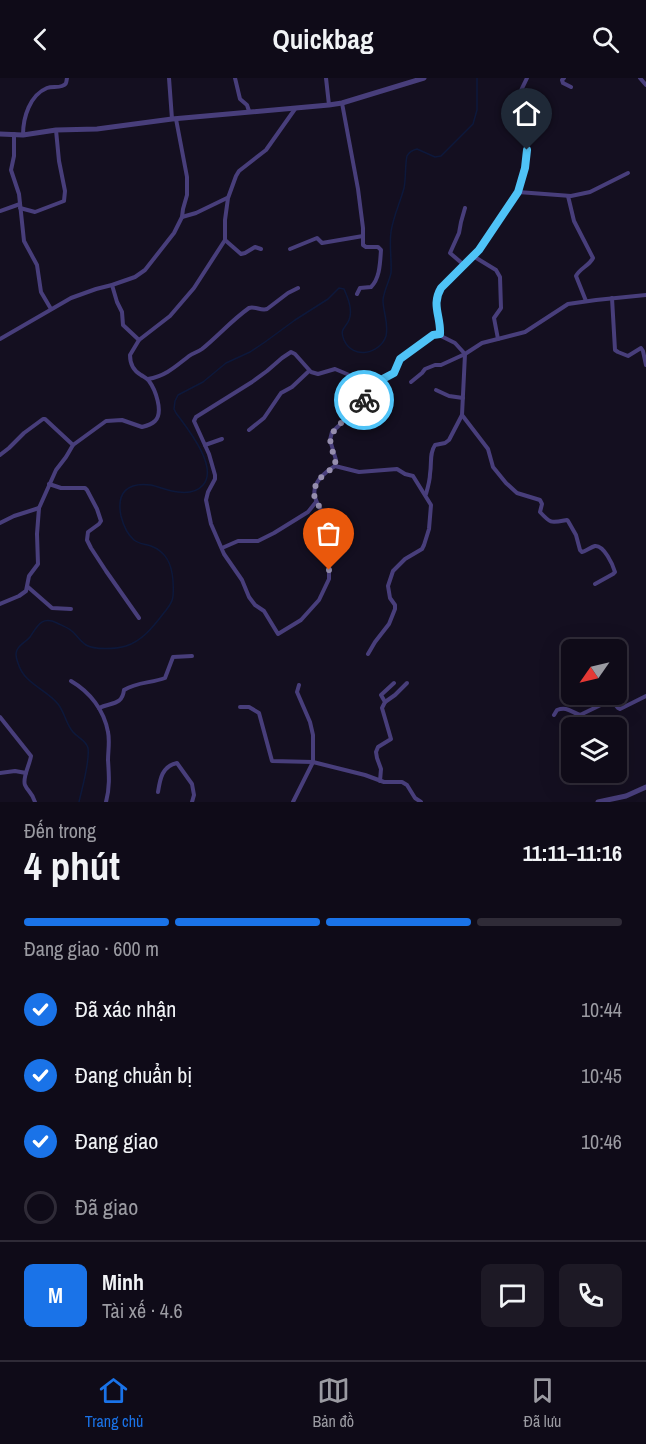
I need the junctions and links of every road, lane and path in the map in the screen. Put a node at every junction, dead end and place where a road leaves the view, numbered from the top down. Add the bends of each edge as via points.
1 (67, 78) edge
2 (169, 78) edge
3 (235, 78) edge
4 (326, 78) edge
5 (421, 78) edge
6 (527, 78) edge
7 (564, 78) edge
8 (640, 78) edge
9 (646, 85) edge
10 (572, 87) dead end
11 (342, 103) junction
12 (329, 105) junction
13 (296, 108) junction
14 (249, 111) junction
15 (174, 119) junction
16 (56, 130) junction
17 (0, 134) edge
18 (14, 134) junction
19 (23, 135) junction
20 (628, 172) dead end
21 (518, 192) junction
22 (568, 196) junction
23 (228, 198) junction
24 (20, 206) junction
25 (465, 208) dead end
26 (0, 211) edge
27 (182, 218) junction
28 (363, 236) junction
29 (225, 240) junction
30 (261, 249) dead end
31 (290, 249) dead end
32 (473, 256) junction
33 (464, 265) junction
34 (112, 285) junction
35 (298, 288) dead end
36 (357, 294) dead end
37 (646, 295) edge
38 (612, 298) junction
39 (586, 301) junction
40 (51, 309) junction
41 (440, 334) junction
42 (0, 339) edge
43 (498, 339) junction
44 (139, 340) junction
45 (465, 354) junction
46 (646, 365) edge
47 (309, 371) junction
48 (148, 380) junction
49 (411, 382) dead end
50 (373, 385) junction
51 (436, 390) dead end
52 (463, 398) junction
53 (462, 415) junction
54 (249, 430) dead end
55 (222, 439) dead end
56 (73, 445) junction
57 (206, 445) junction
58 (0, 455) edge
59 (335, 466) junction
60 (49, 484) junction
61 (426, 494) junction
62 (316, 502) junction
63 (39, 508) junction
64 (0, 522) edge
65 (222, 548) junction
66 (595, 584) dead end
67 (28, 587) junction
68 (0, 604) edge
69 (71, 609) dead end
70 (139, 618) dead end
71 (368, 654) dead end
72 (192, 656) dead end
73 (71, 681) dead end
74 (407, 682) dead end
75 (394, 684) dead end
76 (299, 685) dead end
77 (646, 696) edge
78 (384, 702) junction
79 (240, 707) dead end
80 (99, 708) junction
81 (554, 715) dead end
82 (0, 717) edge
83 (313, 762) junction
84 (26, 772) junction
85 (0, 773) edge
86 (380, 781) junction
87 (646, 788) edge
88 (158, 792) dead end
89 (612, 801) edge
90 (34, 802) edge
91 (106, 802) edge
92 (192, 802) edge
93 (292, 802) edge
94 (421, 802) edge
95 (598, 802) edge

1 - 19 street via 64,86 49,87 32,102
2 - 15 street
3 - 14 street via 240,99
4 - 12 street
5 - 11 street
6 - 21 street via 514,113 527,150
7 - 10 street via 563,83
8 - 9 street
11 - 12 street
11 - 28 street
12 - 13 street
13 - 14 street
13 - 23 street via 266,150 237,173
14 - 15 street
15 - 16 street
15 - 27 street via 188,183
16 - 19 street
16 - 24 street via 64,200 34,213
17 - 18 street
18 - 19 street
18 - 24 street via 11,168
20 - 22 street via 590,192
21 - 22 street
21 - 32 street
22 - 39 street via 574,221 593,258 576,276
23 - 27 street
23 - 29 street
24 - 26 street
24 - 40 street via 25,244 37,265 40,290
25 - 33 street via 450,253
27 - 34 street via 145,270
28 - 31 street via 322,243 316,238
28 - 36 street via 364,246 381,250 376,282 360,288
29 - 30 street via 242,254 255,247
29 - 44 street via 190,293 170,316
32 - 33 street
32 - 43 street via 496,270 500,277 501,309 494,318
33 - 41 street via 438,292
34 - 40 street
34 - 44 street via 123,325
35 - 48 street via 265,310 249,308 199,351
37 - 38 street
38 - 39 street
38 - 46 street via 615,350 628,356 641,348
39 - 43 street via 565,306 525,332
40 - 42 street
41 - 45 street
41 - 50 street via 400,359 394,373
43 - 45 street
44 - 48 street via 130,355 131,362
45 - 49 street via 424,369
45 - 52 street
47 - 50 street via 318,374 335,369
47 - 54 street via 280,393 264,418
47 - 57 street via 290,352 252,382 196,417
48 - 56 street via 159,405 155,421 142,427 122,420 106,421
50 - 59 street via 360,406 331,434
51 - 52 street
52 - 53 street
53 - 61 street via 449,440 432,448
53 - 66 street via 488,449 495,470 517,494 540,500 540,512 551,522 567,520 582,552 594,546 602,549 615,572
55 - 57 street
56 - 58 street via 44,419
56 - 60 street
57 - 65 street via 215,475 206,504
59 - 61 street via 359,472 399,470 413,476
59 - 62 street via 316,482
60 - 63 street
60 - 70 street via 87,490 101,521 88,532 87,542
61 - 71 street via 432,507 424,545 393,571 388,586 395,609
62 - 65 street via 308,512 277,532 258,541 238,541
62 - 65 street via 342,544 328,562 329,579 319,600 301,620 280,634 264,611 253,603
63 - 64 street
63 - 67 street via 38,564 29,576
67 - 68 street via 24,593
67 - 69 street via 52,608
72 - 80 street via 173,657 165,678 127,688 121,700
73 - 80 street
74 - 78 street
75 - 78 street via 381,695
76 - 83 street via 297,692 313,735
77 - 81 street via 620,709 609,701 580,715 566,708
78 - 86 street via 382,708 391,739 376,752
79 - 83 street via 259,713 272,760
80 - 91 street via 109,735 110,780
82 - 84 street via 31,756
83 - 86 street
83 - 93 street
84 - 85 street
84 - 90 street via 24,783
86 - 94 street via 405,783
87 - 89 street
88 - 92 street via 164,770 177,763 192,784
89 - 95 street

